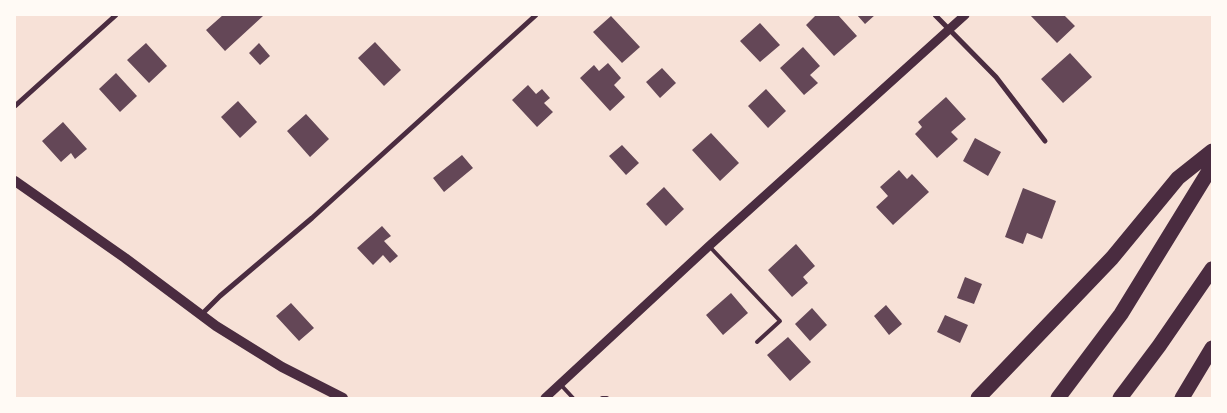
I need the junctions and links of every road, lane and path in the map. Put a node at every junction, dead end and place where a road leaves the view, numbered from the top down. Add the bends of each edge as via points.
1 (116, 15) edge
2 (536, 15) edge
3 (936, 15) edge
4 (965, 15) edge
5 (949, 30) junction
6 (15, 106) edge
7 (1045, 141) dead end
8 (1212, 151) edge
9 (1212, 166) edge
10 (15, 181) edge
11 (710, 246) junction
12 (1212, 269) edge
13 (201, 315) junction
14 (758, 342) dead end
15 (1212, 348) edge
16 (560, 384) junction
17 (343, 398) edge
18 (545, 398) edge
19 (573, 398) edge
20 (602, 398) edge
21 (607, 398) edge
22 (978, 398) edge
23 (1058, 398) edge
24 (1120, 398) edge
25 (1182, 398) edge

1 - 6 street
2 - 13 street
3 - 5 street
4 - 5 street
5 - 7 street via 996,77
5 - 11 street
8 - 22 highway via 1178,178 1112,258
9 - 23 highway via 1121,314
10 - 13 main road
11 - 14 lane via 780,321
11 - 16 street
12 - 24 highway
13 - 17 main road via 282,367
15 - 25 highway
16 - 18 street
16 - 19 lane
20 - 21 lane

